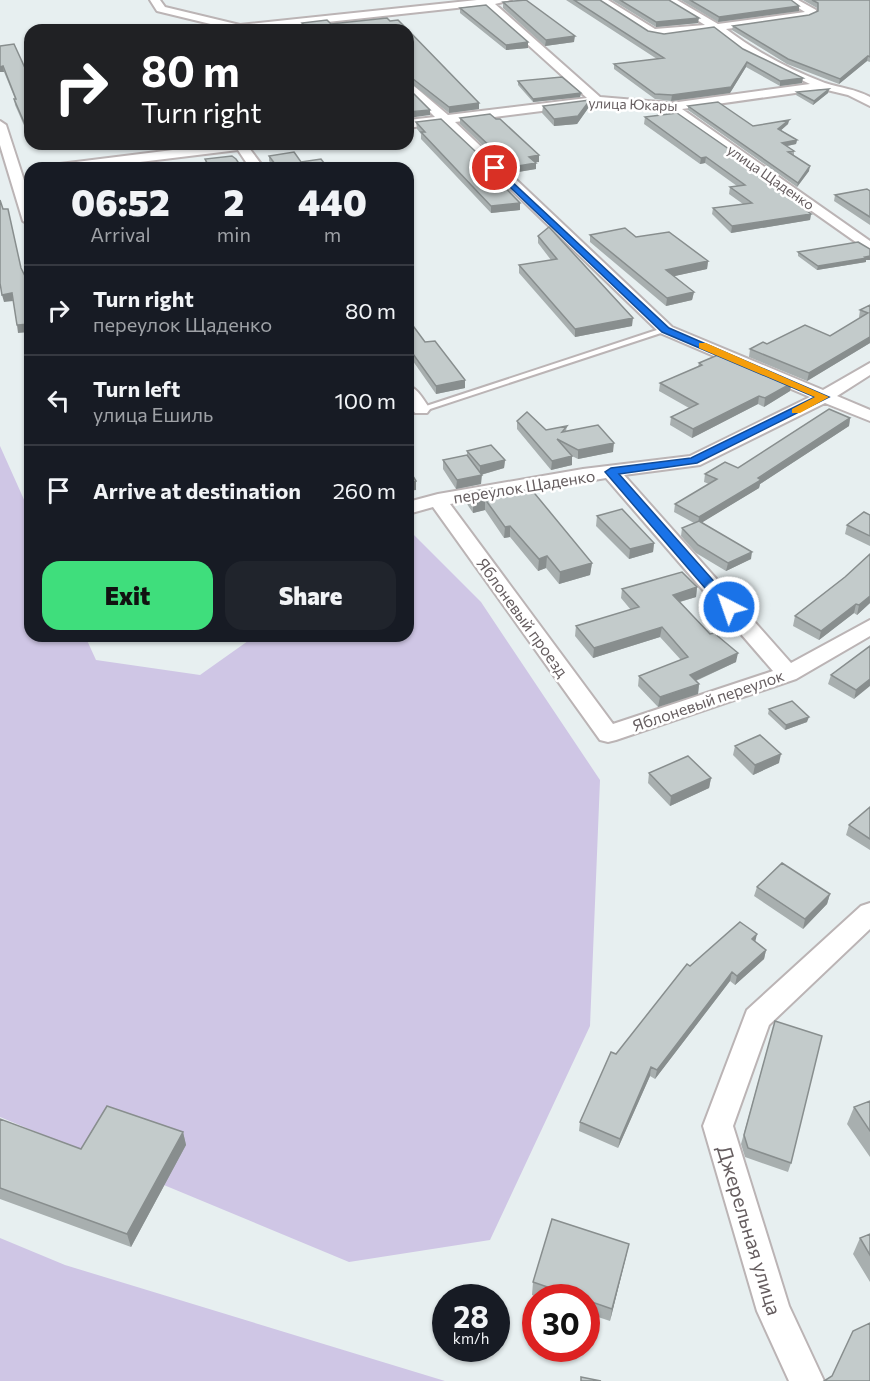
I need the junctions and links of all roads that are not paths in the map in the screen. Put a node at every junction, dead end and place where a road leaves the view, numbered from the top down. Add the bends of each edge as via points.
1 (155, 0) edge
2 (507, 0) edge
3 (601, 0) edge
4 (670, 0) edge
5 (791, 0) edge
6 (485, 1) edge
7 (344, 18) junction
8 (221, 24) edge
9 (288, 24) edge
10 (350, 24) edge
11 (719, 29) junction
12 (823, 86) junction
13 (414, 90) edge
14 (597, 99) junction
15 (870, 102) edge
16 (671, 107) junction
17 (444, 120) junction
18 (414, 123) edge
19 (0, 125) edge
20 (199, 150) edge
21 (5, 159) edge
22 (106, 162) edge
23 (24, 164) edge
24 (24, 206) edge
25 (870, 248) edge
26 (666, 330) junction
27 (870, 368) edge
28 (824, 397) junction
29 (414, 399) edge
30 (421, 409) joint
31 (870, 416) edge
32 (611, 472) junction
33 (438, 500) junction
34 (414, 506) edge
35 (870, 627) edge
36 (788, 674) junction
37 (608, 734) joint
38 (870, 913) edge
39 (807, 1381) edge

1 - 8 street via 161,9
2 - 6 street
3 - 11 street via 652,33
4 - 11 street
5 - 11 street via 812,12
6 - 7 street
6 - 14 street
7 - 9 street
7 - 10 street
11 - 12 street via 747,50
12 - 15 street via 856,89
12 - 16 street, улица Юкары
13 - 17 street
14 - 16 street, улица Юкары
14 - 17 street, улица Юкары
16 - 25 street, улица Щаденко
17 - 18 street, улица Юкары
17 - 26 street
19 - 21 street
20 - 22 street
21 - 23 street
21 - 24 street
26 - 28 street
26 - 30 lane
27 - 28 street, переулок Щаденко
28 - 31 street
28 - 32 street, переулок Щаденко via 693,461
29 - 30 street
32 - 33 street, переулок Щаденко
32 - 36 street
33 - 34 street, переулок Щаденко
33 - 37 street, Яблоневый проезд
35 - 36 street, Яблоневый переулок
36 - 37 street, Яблоневый переулок
38 - 39 street, Джерельная улица via 758,1018 718,1126 774,1311

